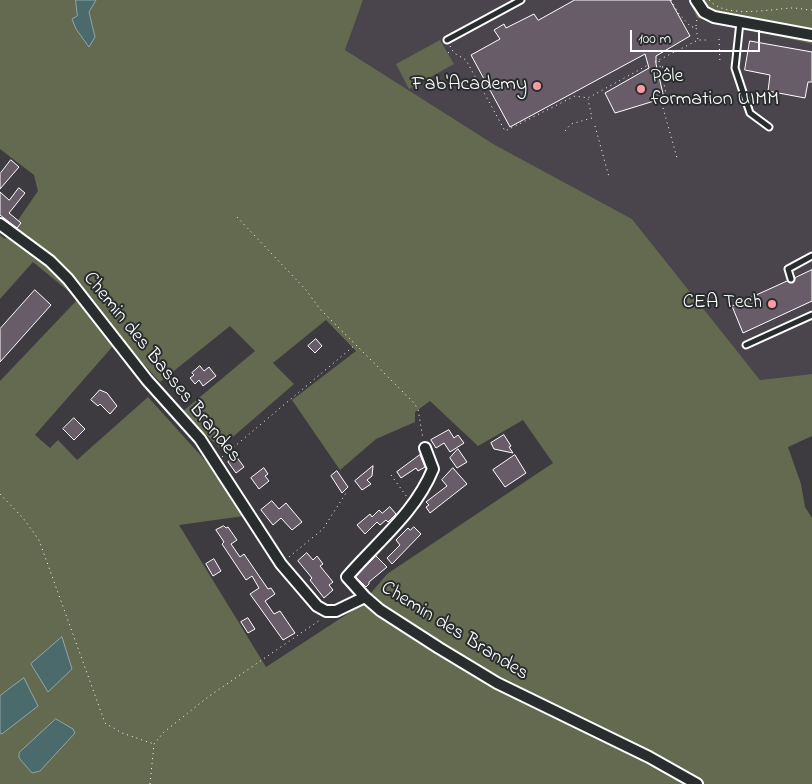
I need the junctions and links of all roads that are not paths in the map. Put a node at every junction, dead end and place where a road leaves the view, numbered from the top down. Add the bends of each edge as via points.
1 (521, 0) edge
2 (696, 0) edge
3 (740, 22) junction
4 (812, 35) edge
5 (447, 40) road end
6 (769, 127) dead end
7 (0, 224) edge
8 (812, 256) edge
9 (791, 279) dead end
10 (812, 315) edge
11 (746, 345) dead end
12 (425, 448) road end
13 (365, 598) junction
14 (697, 784) edge

1 - 5 lane
2 - 3 street via 707,14
3 - 4 street
3 - 6 lane via 735,68 750,113
7 - 13 street, Chemin des Basses Brandes via 50,261 68,279 147,380 200,439 281,564 317,606 326,611 336,611
8 - 9 lane via 788,268
10 - 11 lane
12 - 13 street, Chemin des Brandes via 433,469 424,490 347,576
13 - 14 street, Chemin des Brandes via 497,683

